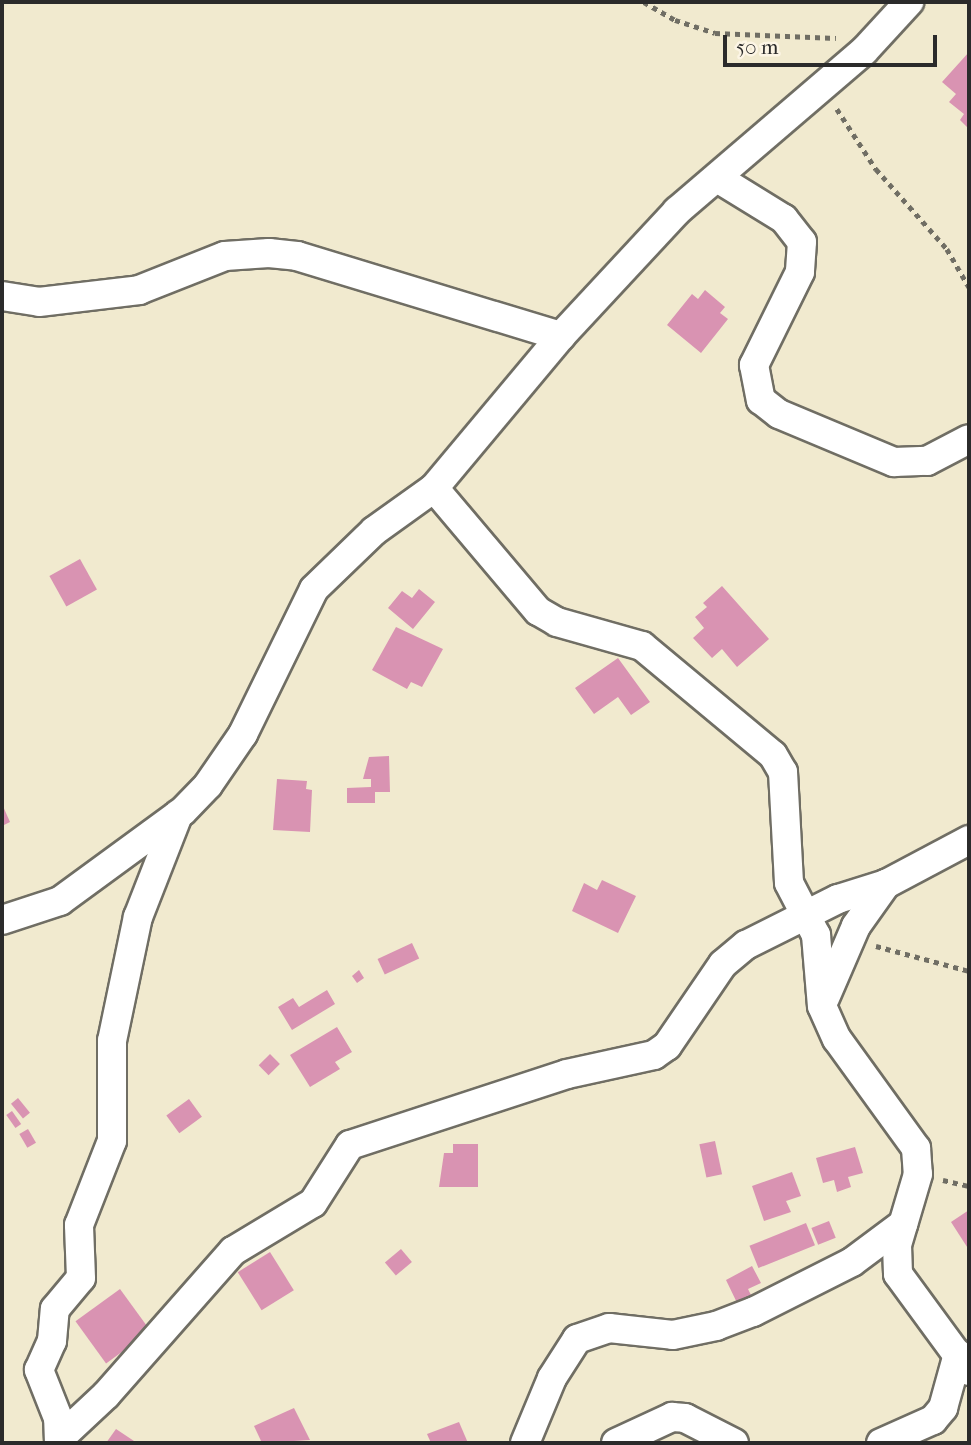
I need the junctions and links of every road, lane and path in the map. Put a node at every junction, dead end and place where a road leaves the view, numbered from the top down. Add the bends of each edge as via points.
1 (644, 2) edge
2 (909, 2) edge
3 (875, 39) junction
4 (823, 88) junction
5 (719, 179) junction
6 (969, 287) edge
7 (2, 296) edge
8 (561, 337) junction
9 (969, 439) edge
10 (434, 488) junction
11 (178, 815) junction
12 (969, 840) edge
13 (886, 884) junction
14 (803, 914) junction
15 (2, 920) edge
16 (849, 943) junction
17 (969, 971) edge
18 (822, 1006) junction
19 (903, 1224) junction
20 (964, 1363) edge
21 (60, 1441) edge
22 (525, 1443) edge
23 (616, 1443) edge
24 (734, 1443) edge
25 (881, 1443) edge

1 - 3 path via 675,20 726,35
2 - 3 street
3 - 4 street
4 - 5 street
4 - 6 path via 876,169 947,249
5 - 8 street via 677,211
5 - 9 street via 784,219 802,242 800,272 754,365 761,400 779,414 894,462 927,461
7 - 8 street via 39,302 139,290 225,256 269,253 297,257
8 - 10 street
10 - 11 street via 374,531 314,589 243,734 208,785
10 - 14 street via 538,611 557,622 642,646 773,755 786,781 789,883
11 - 15 street via 60,901
11 - 21 street via 138,916 112,1041 112,1141 79,1225 81,1278 55,1308 52,1341 39,1370 56,1412
12 - 13 street
13 - 14 street
13 - 16 street via 871,901
14 - 18 street via 820,951
14 - 21 street via 746,945 723,964 667,1046 654,1055 567,1074 350,1145 313,1203 233,1251
16 - 17 path via 894,949
16 - 18 street
18 - 19 street via 837,1039 916,1148 918,1174
19 - 20 street via 897,1245 898,1273
19 - 22 street via 852,1262 716,1326 673,1335 609,1328 577,1339 552,1378
20 - 25 street via 933,1420
23 - 24 street via 672,1416

